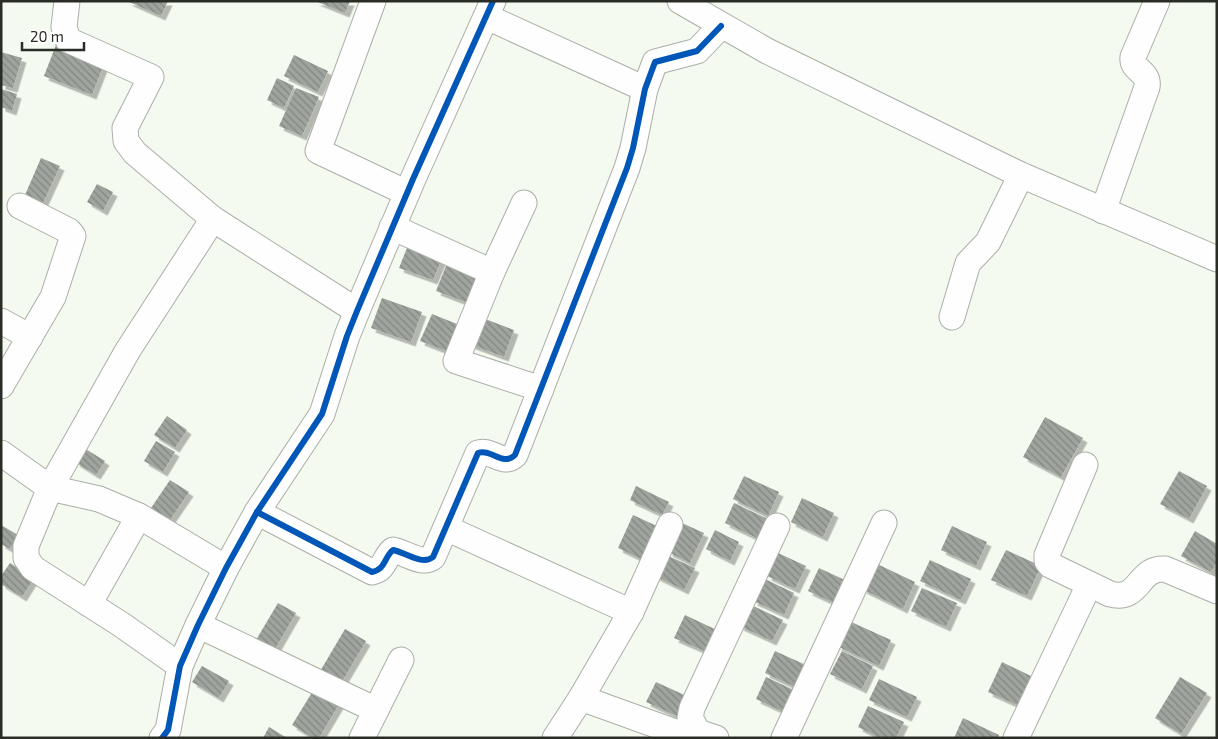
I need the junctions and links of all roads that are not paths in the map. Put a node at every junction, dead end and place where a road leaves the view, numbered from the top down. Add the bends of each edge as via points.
1 (67, 1) edge
2 (374, 1) edge
3 (680, 1) edge
4 (1157, 1) edge
5 (490, 9) edge
6 (716, 15) edge
7 (645, 89) junction
8 (1021, 175) junction
9 (407, 193) junction
10 (524, 203) dead end
11 (20, 206) dead end
12 (1103, 211) junction
13 (213, 219) junction
14 (392, 227) junction
15 (1217, 259) edge
16 (492, 272) junction
17 (357, 311) junction
18 (952, 317) dead end
19 (1, 321) edge
20 (30, 337) junction
21 (1, 386) edge
22 (541, 389) junction
23 (1, 453) edge
24 (1085, 465) dead end
25 (50, 488) junction
26 (257, 512) junction
27 (139, 516) junction
28 (884, 523) dead end
29 (670, 525) dead end
30 (777, 526) dead end
31 (446, 528) junction
32 (226, 568) junction
33 (1089, 585) junction
34 (1217, 591) edge
35 (89, 604) junction
36 (630, 612) junction
37 (198, 625) junction
38 (401, 660) dead end
39 (180, 666) junction
40 (581, 698) junction
41 (376, 710) junction
42 (707, 735) edge
43 (162, 738) edge
44 (362, 738) edge
45 (555, 738) edge
46 (784, 738) edge
47 (1016, 738) edge

1 - 13 street via 64,27 68,40 151,77 125,128 126,141 135,153
2 - 9 street via 318,152
3 - 6 street
4 - 12 street via 1133,57 1134,65 1146,76 1147,87
5 - 7 street
5 - 9 street
6 - 7 street via 697,51 655,62
6 - 8 street via 767,51
7 - 22 street via 634,148
8 - 12 street
8 - 18 street via 988,242 968,263
9 - 14 street
10 - 16 street
11 - 20 street via 73,236 53,297
12 - 15 street
13 - 17 street
13 - 25 street via 128,350
14 - 16 street
14 - 17 street
16 - 22 street via 456,361
17 - 26 street via 322,414
19 - 20 street
20 - 21 street
22 - 31 street via 515,455 506,460 487,452 478,453
23 - 25 street
24 - 33 street via 1047,561
25 - 27 street via 99,499
25 - 35 street via 26,546 26,558 33,568
26 - 31 street via 372,572 383,567 393,550 429,560
26 - 32 street
27 - 32 street
27 - 35 street
28 - 46 street
29 - 36 street
30 - 42 street via 692,708 690,718
31 - 36 street
32 - 37 street
33 - 34 street via 1110,594 1126,595 1157,568
33 - 47 street
35 - 39 street
36 - 40 street
37 - 39 street
37 - 41 street
38 - 41 street
39 - 43 street via 168,730
40 - 42 street via 688,736
40 - 45 street
41 - 44 street

